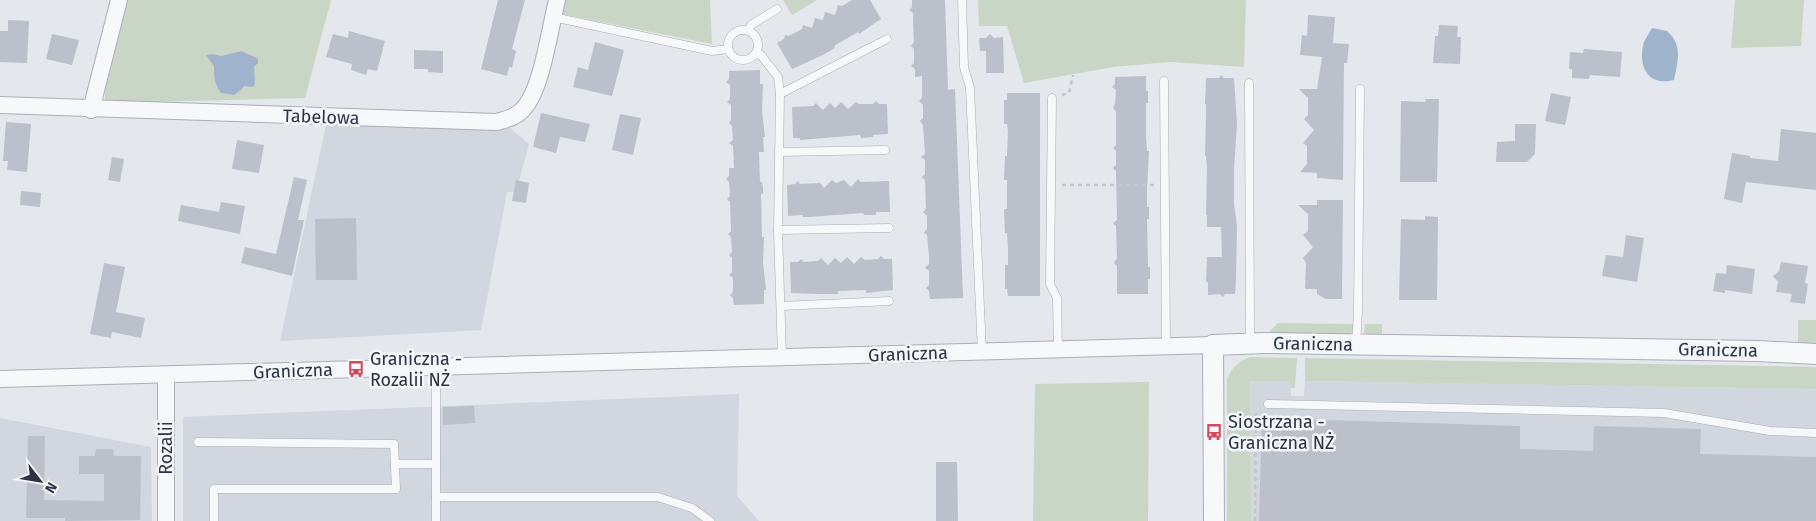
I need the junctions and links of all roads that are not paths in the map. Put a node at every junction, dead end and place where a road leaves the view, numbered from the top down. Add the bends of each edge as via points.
1 (119, 0) edge
2 (557, 0) edge
3 (962, 0) edge
4 (777, 9) dead end
5 (553, 17) junction
6 (748, 31) junction
7 (887, 39) dead end
8 (728, 49) junction
9 (756, 54) junction
10 (1164, 81) dead end
11 (1249, 83) dead end
12 (1360, 89) dead end
13 (780, 94) junction
14 (1052, 98) road end
15 (0, 106) edge
16 (90, 110) junction
17 (885, 150) dead end
18 (779, 152) junction
19 (889, 228) dead end
20 (778, 230) junction
21 (889, 301) dead end
22 (781, 306) junction
23 (1250, 343) junction
24 (1356, 344) junction
25 (1213, 345) junction
26 (1166, 346) junction
27 (1058, 349) junction
28 (982, 352) junction
29 (1816, 354) edge
30 (782, 357) junction
31 (436, 367) junction
32 (166, 374) junction
33 (0, 379) edge
34 (1268, 404) road end
35 (1816, 433) edge
36 (198, 442) dead end
37 (395, 464) junction
38 (436, 464) junction
39 (436, 497) junction
40 (166, 521) edge
41 (214, 521) edge
42 (436, 521) edge
43 (710, 521) edge
44 (1214, 521) edge

1 - 16 street
2 - 5 street, Tabelowa
3 - 28 lane via 964,68 970,88
4 - 6 lane via 751,25
5 - 8 lane via 712,51
5 - 16 street, Tabelowa via 536,87 525,108 517,115 496,122
6 - 8 lane via 740,30 732,35
6 - 9 lane via 754,34 759,44
7 - 13 lane
8 - 9 lane via 734,57 743,60
9 - 13 lane via 778,77
10 - 26 lane
11 - 23 lane
12 - 24 lane
13 - 18 lane
14 - 27 lane via 1050,284 1057,298
15 - 16 street, Tabelowa
17 - 18 lane
18 - 20 lane
19 - 20 lane
20 - 22 lane
21 - 22 lane
22 - 30 lane
23 - 24 street, Graniczna
23 - 25 street, Graniczna
24 - 29 street, Graniczna
25 - 26 street, Graniczna
25 - 44 street
26 - 27 street, Graniczna
27 - 28 street, Graniczna
28 - 30 street, Graniczna
30 - 31 street, Graniczna
31 - 32 street, Graniczna
31 - 38 lane
32 - 33 street, Graniczna
32 - 40 street, Rozalii
34 - 35 lane via 1664,413 1770,431
36 - 37 lane via 394,444
37 - 38 lane
37 - 41 lane via 396,489 214,489
38 - 39 lane
39 - 42 lane
39 - 43 lane via 658,496 692,508

